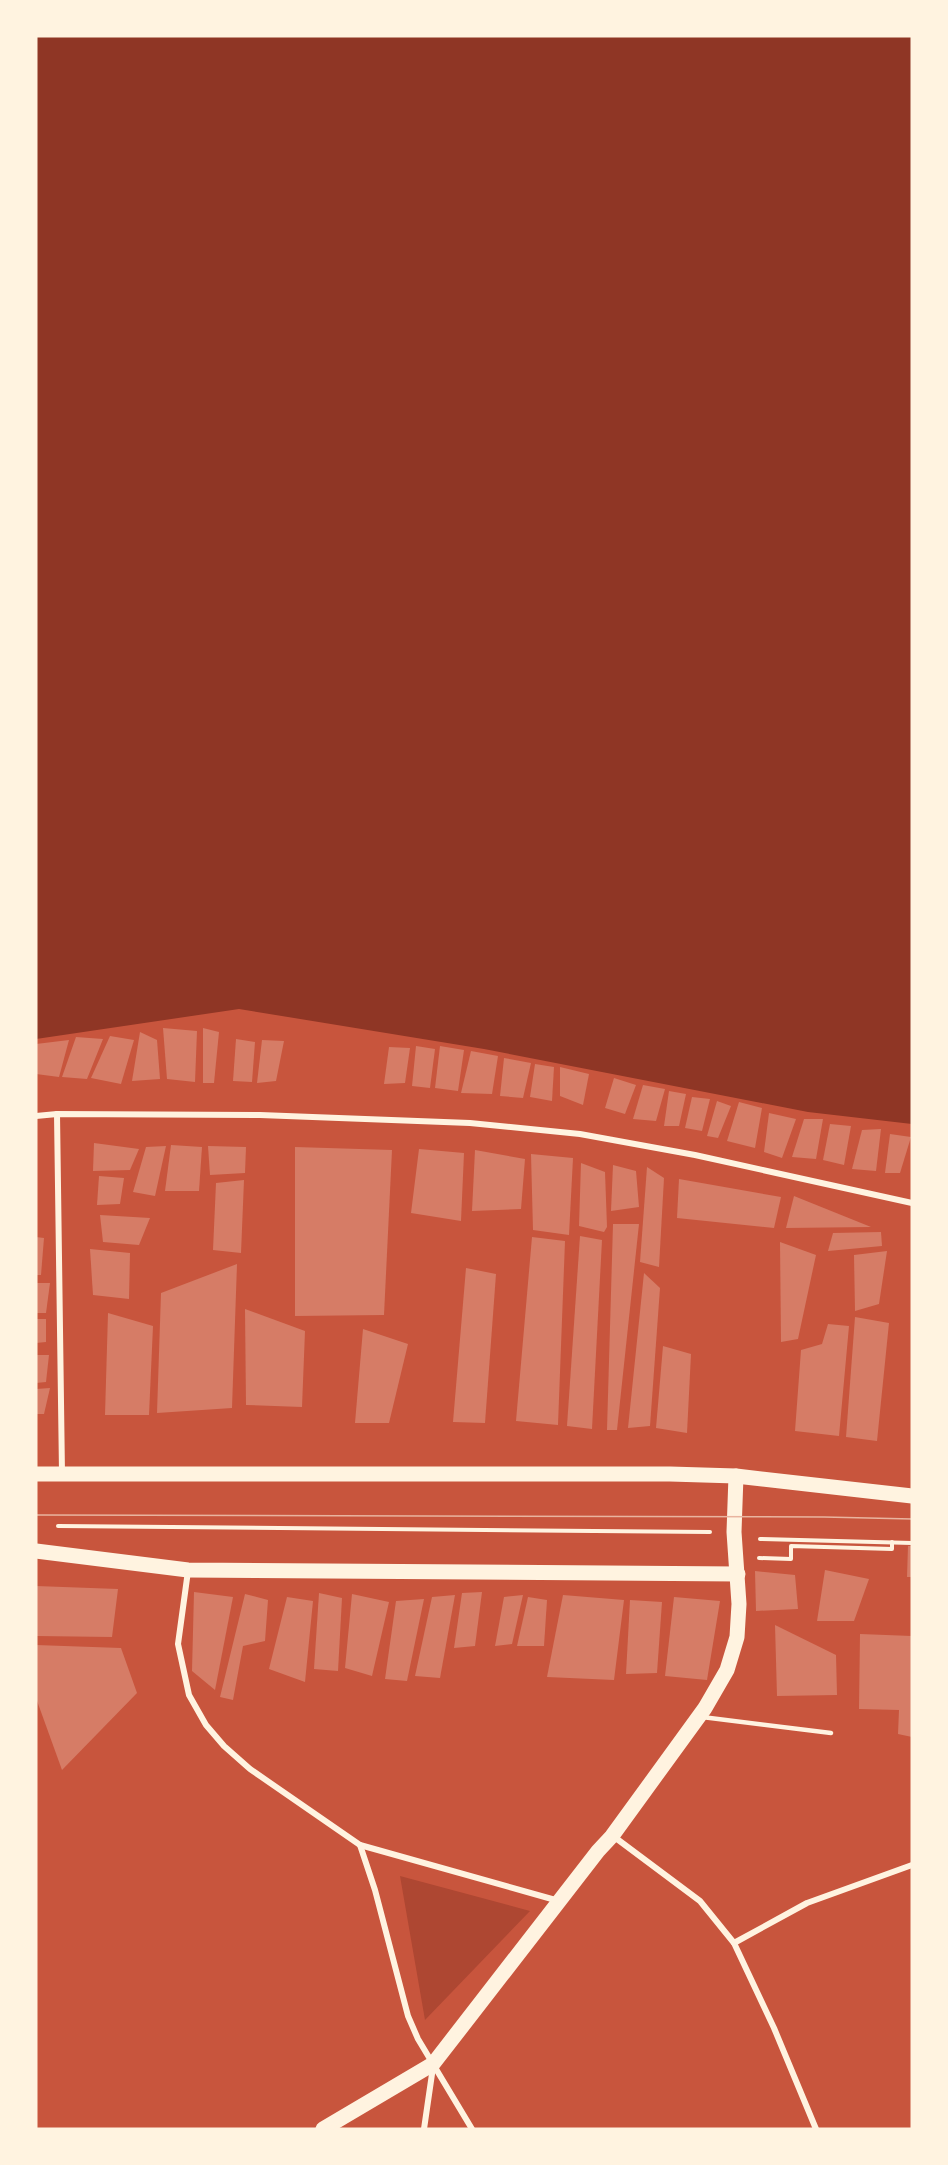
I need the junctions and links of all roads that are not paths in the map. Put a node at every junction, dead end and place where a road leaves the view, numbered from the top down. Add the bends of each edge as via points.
1 (57, 1114) junction
2 (36, 1116) edge
3 (912, 1203) edge
4 (36, 1474) edge
5 (62, 1474) junction
6 (736, 1476) junction
7 (912, 1496) edge
8 (36, 1551) edge
9 (188, 1570) junction
10 (738, 1574) junction
11 (699, 1717) junction
12 (831, 1733) dead end
13 (612, 1836) junction
14 (360, 1845) junction
15 (910, 1866) edge
16 (559, 1901) junction
17 (734, 1943) junction
18 (433, 2064) junction
19 (323, 2129) edge
20 (424, 2129) edge
21 (472, 2129) edge
22 (816, 2129) edge

1 - 2 street
1 - 3 street via 260,1115 470,1124 579,1134
1 - 5 street
4 - 5 main road
5 - 6 main road
6 - 7 main road
6 - 10 main road via 734,1532
8 - 9 main road
9 - 10 main road
9 - 14 street via 178,1644 189,1695 206,1725 250,1769
10 - 11 main road via 737,1637 727,1670
11 - 12 lane
11 - 13 main road
13 - 16 main road
13 - 17 street via 700,1901
14 - 16 street
14 - 18 street via 408,2016
15 - 17 street via 807,1903
16 - 18 main road
17 - 22 street
18 - 19 main road
18 - 20 street
18 - 21 street

